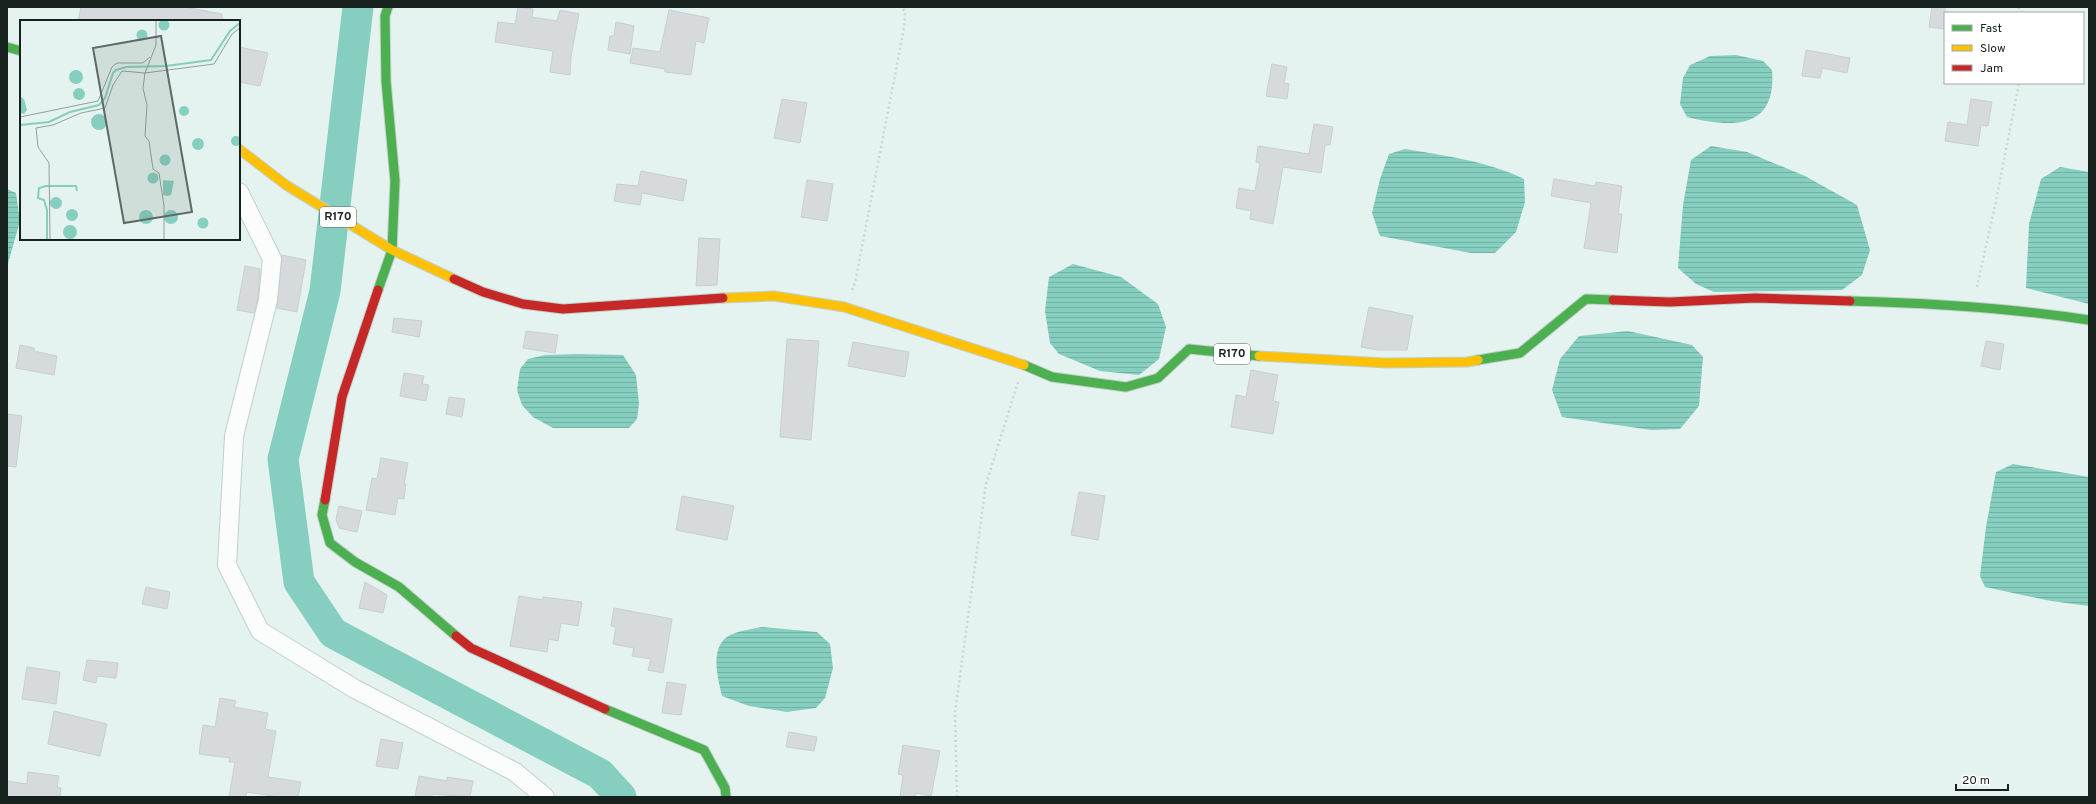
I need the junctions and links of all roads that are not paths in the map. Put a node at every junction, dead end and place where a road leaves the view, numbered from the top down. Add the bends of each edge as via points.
1 (388, 7) edge
2 (7, 47) edge
3 (20, 51) edge
4 (240, 150) edge
5 (240, 194) edge
6 (390, 249) junction
7 (2089, 320) edge
8 (545, 797) edge
9 (726, 797) edge

1 - 6 main road via 385,16 386,81 395,181
2 - 3 main road
4 - 6 main road, R170 via 286,185
5 - 8 street via 272,259 268,300 234,436 227,565 260,631 355,689 515,772
6 - 7 main road, R170 via 483,292 523,304 563,310 688,299 774,296 844,307 1024,365 1052,377 1126,387 1158,378 1189,349 1230,354 1386,363 1467,362 1520,353 1586,299 1670,302 1762,298 1972,306
6 - 9 main road via 342,397 322,515 330,543 355,562 399,587 471,648 605,709 704,750 726,788

